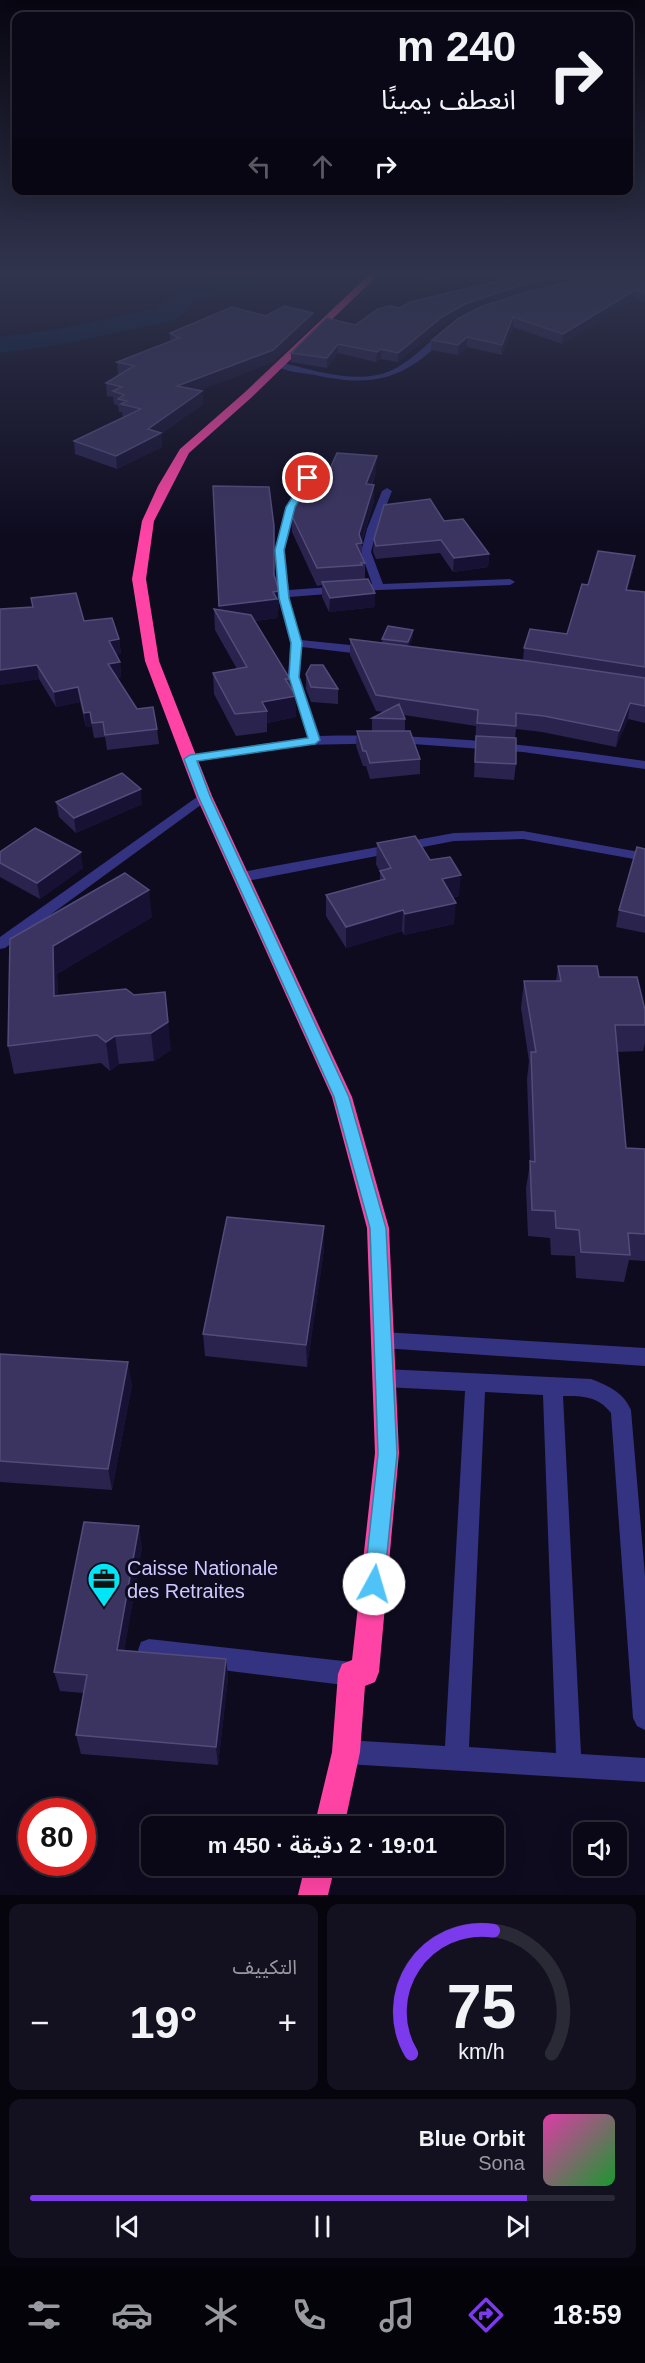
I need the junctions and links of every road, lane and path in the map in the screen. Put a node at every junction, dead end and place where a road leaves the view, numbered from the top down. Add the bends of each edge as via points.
1 (285, 359) edge
2 (412, 359) edge
3 (279, 365) junction
4 (316, 464) dead end
5 (387, 491) dead end
6 (510, 582) dead end
7 (379, 587) junction
8 (283, 594) junction
9 (296, 643) junction
10 (379, 652) edge
11 (315, 740) junction
12 (190, 759) junction
13 (645, 765) edge
14 (204, 796) junction
15 (645, 857) edge
16 (242, 877) junction
17 (0, 944) edge
18 (383, 1340) junction
19 (645, 1357) edge
20 (384, 1378) junction
21 (475, 1382) junction
22 (553, 1386) junction
23 (149, 1650) edge
24 (352, 1674) junction
25 (645, 1718) edge
26 (346, 1752) junction
27 (456, 1759) junction
28 (569, 1765) junction
29 (645, 1770) edge
30 (331, 1816) edge
31 (318, 1876) edge
32 (313, 1895) edge

1 - 3 highway
2 - 3 street via 395,373 358,380
3 - 12 highway via 184,451 148,521 139,579 152,661
4 - 8 street via 291,507 282,539
5 - 7 street via 366,552
6 - 7 street
7 - 8 street
8 - 9 street
9 - 10 street
9 - 11 street via 294,677
11 - 12 street
11 - 13 street via 428,739
12 - 14 highway
14 - 16 highway
14 - 17 street
15 - 16 street via 523,835 454,837
16 - 18 highway via 342,1097 378,1228
18 - 19 street
18 - 20 highway
20 - 21 street
20 - 24 highway via 387,1454 365,1672
21 - 22 street
21 - 27 street
22 - 25 street via 591,1388 611,1397 621,1410
22 - 28 street
23 - 24 street
24 - 26 highway
26 - 27 street
26 - 30 highway
27 - 28 street
28 - 29 street
31 - 32 highway

